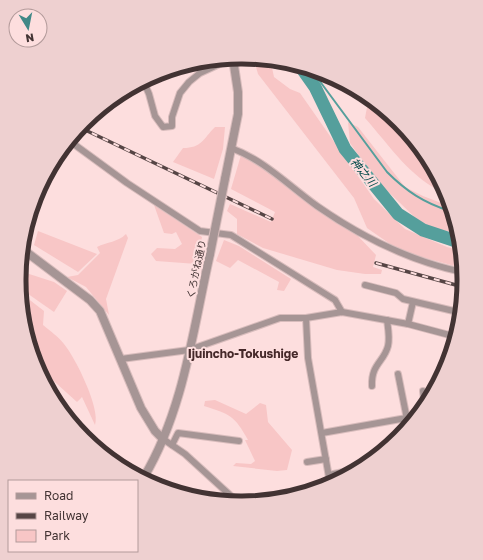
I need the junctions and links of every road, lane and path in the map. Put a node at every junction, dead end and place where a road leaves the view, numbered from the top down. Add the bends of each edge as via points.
1 (234, 65) edge
2 (215, 66) edge
3 (146, 87) dead end
4 (74, 144) edge
5 (231, 148) junction
6 (28, 253) edge
7 (457, 270) edge
8 (365, 285) dead end
9 (413, 302) junction
10 (455, 311) edge
11 (342, 312) junction
12 (306, 318) junction
13 (387, 320) junction
14 (408, 324) junction
15 (450, 335) edge
16 (189, 350) junction
17 (121, 359) junction
18 (398, 374) dead end
19 (372, 386) dead end
20 (423, 391) dead end
21 (424, 396) edge
22 (408, 416) edge
23 (405, 421) edge
24 (322, 433) junction
25 (163, 439) junction
26 (239, 441) dead end
27 (172, 445) junction
28 (326, 459) junction
29 (307, 462) dead end
30 (146, 473) edge
31 (336, 474) edge
32 (329, 475) joint
33 (230, 495) edge

1 - 5 street, くろがね通り via 238,114
2 - 3 street via 200,73 180,93 172,117 172,126 164,126 155,116
4 - 11 street via 200,232 230,235 335,300
5 - 7 street via 275,174 329,214 382,244 401,253
5 - 16 street, くろがね通り, bridge
6 - 17 street via 90,300 100,312
8 - 9 street via 396,293 403,299
9 - 10 street
9 - 14 street
11 - 12 street
11 - 13 street
12 - 16 street via 280,318
12 - 24 street via 308,358
13 - 14 street
13 - 19 street via 388,344 375,366 371,378
14 - 15 street
16 - 17 street
16 - 25 street, くろがね通り via 174,412
17 - 25 street via 140,408
18 - 22 street
20 - 21 street
23 - 24 street
24 - 28 street
25 - 27 street
25 - 30 street, くろがね通り
26 - 27 street via 178,433
27 - 33 street
28 - 29 street
28 - 32 street
31 - 32 street

